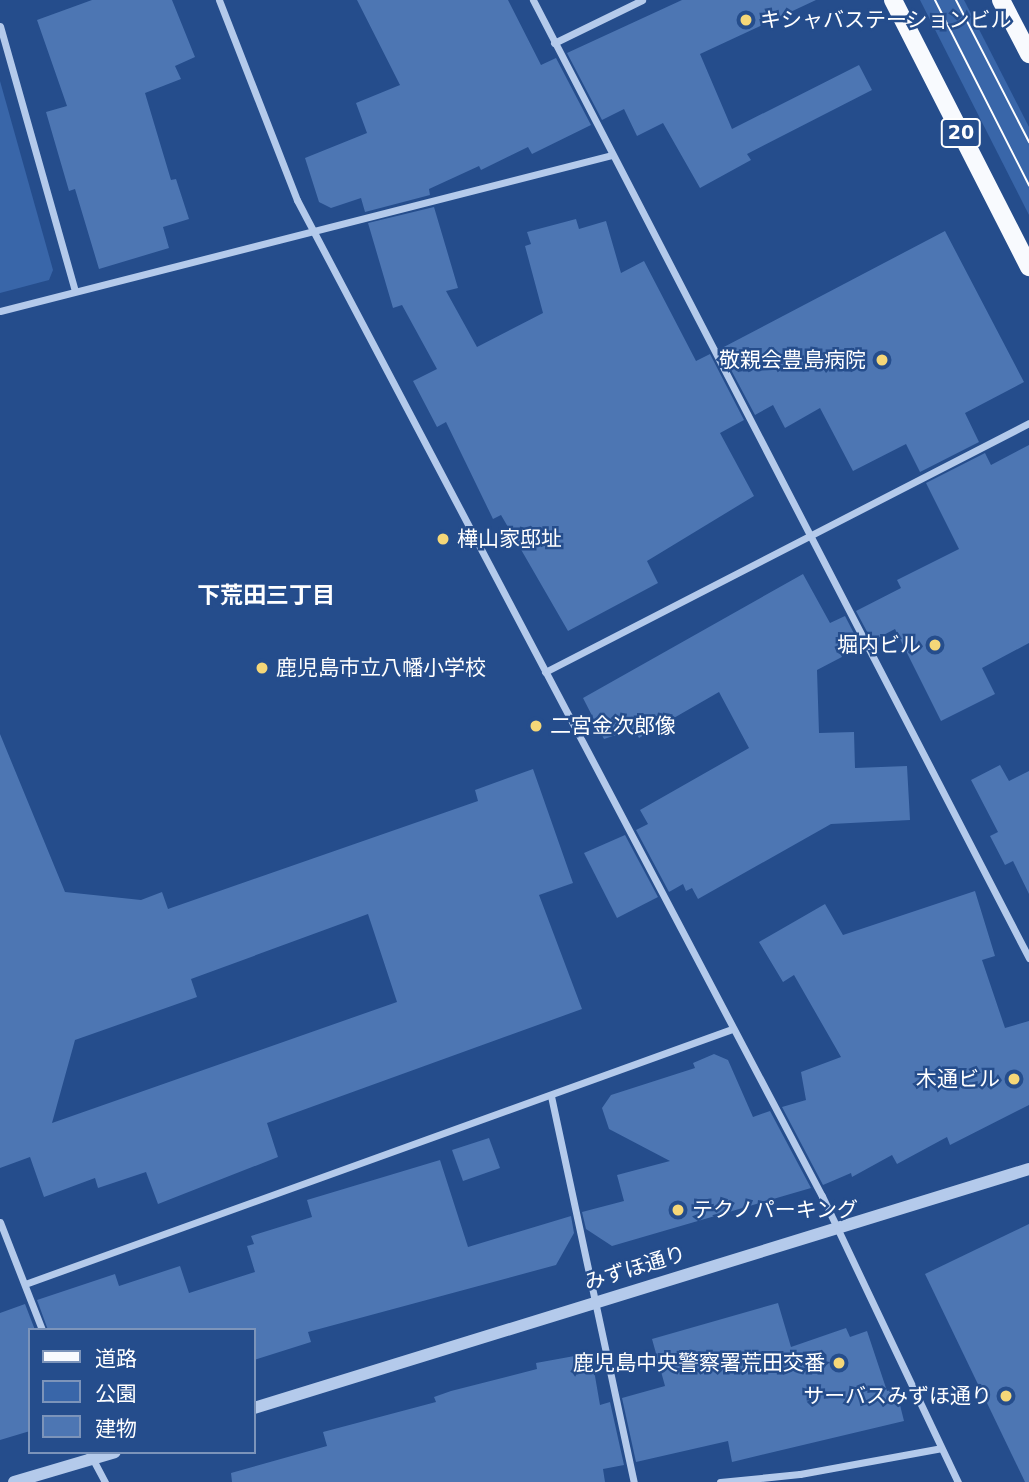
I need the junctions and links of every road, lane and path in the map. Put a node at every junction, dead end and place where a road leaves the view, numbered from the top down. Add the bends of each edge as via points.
1 (219, 0) edge
2 (533, 0) edge
3 (642, 0) edge
4 (894, 0) edge
5 (1001, 0) edge
6 (0, 26) edge
7 (554, 43) junction
8 (1029, 54) edge
9 (612, 155) junction
10 (312, 229) junction
11 (1029, 267) edge
12 (75, 291) junction
13 (0, 311) edge
14 (1029, 423) edge
15 (809, 535) junction
16 (545, 672) junction
17 (1029, 958) edge
18 (732, 1029) junction
19 (551, 1096) junction
20 (1029, 1169) edge
21 (0, 1222) edge
22 (838, 1227) junction
23 (25, 1284) junction
24 (595, 1300) junction
25 (41, 1328) edge
26 (256, 1407) edge
27 (941, 1448) junction
28 (90, 1456) edge
29 (802, 1478) edge
30 (14, 1482) edge
31 (106, 1482) edge
32 (634, 1482) edge
33 (720, 1482) edge
34 (958, 1482) edge

1 - 10 street
2 - 7 street
3 - 7 street
4 - 11 main road, 20
5 - 8 main road
6 - 12 street
7 - 9 street
9 - 10 street
9 - 15 street
10 - 12 street
10 - 16 street
12 - 13 street
14 - 15 street
15 - 16 street
15 - 17 street
16 - 18 street
18 - 19 street
18 - 22 street
19 - 23 street
19 - 24 street
20 - 22 street, みずほ通り
21 - 23 street
22 - 24 street, みずほ通り
22 - 27 street
23 - 25 street
24 - 26 street, みずほ通り
24 - 32 street
27 - 29 street
27 - 34 street
28 - 30 street
28 - 31 street
29 - 33 street

